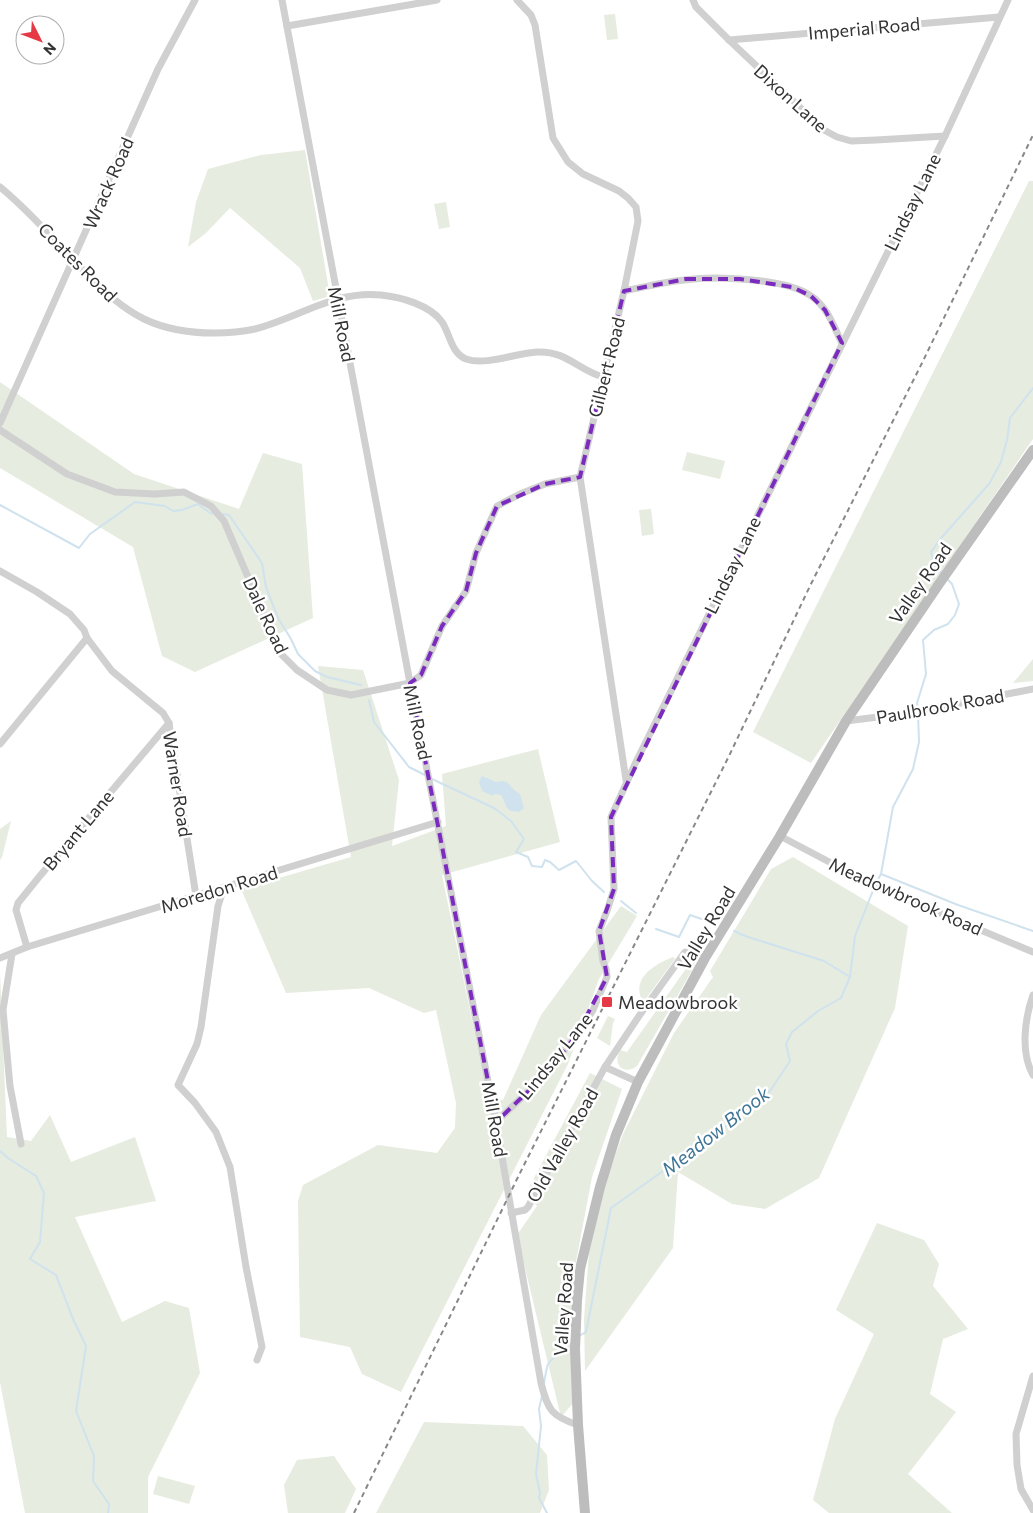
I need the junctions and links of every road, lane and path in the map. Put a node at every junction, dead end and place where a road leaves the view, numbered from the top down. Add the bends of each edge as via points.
1 (195, 0) edge
2 (282, 0) edge
3 (438, 0) edge
4 (517, 0) edge
5 (693, 0) edge
6 (1008, 0) edge
7 (999, 17) junction
8 (287, 26) junction
9 (728, 40) junction
10 (945, 136) junction
11 (0, 187) edge
12 (74, 260) junction
13 (624, 290) junction
14 (337, 299) junction
15 (842, 343) junction
16 (603, 377) junction
17 (0, 423) edge
18 (0, 430) edge
19 (1033, 450) edge
20 (580, 477) junction
21 (0, 571) edge
22 (86, 638) junction
23 (410, 683) junction
24 (1033, 689) edge
25 (846, 721) junction
26 (169, 724) junction
27 (0, 744) edge
28 (626, 781) junction
29 (438, 822) junction
30 (780, 836) junction
31 (224, 888) junction
32 (196, 896) junction
33 (27, 948) junction
34 (1033, 952) edge
35 (12, 954) junction
36 (0, 958) edge
37 (705, 958) junction
38 (1033, 995) edge
39 (605, 1066) junction
40 (1033, 1075) edge
41 (638, 1082) junction
42 (496, 1122) junction
43 (21, 1144) dead end
44 (511, 1213) junction
45 (257, 1360) dead end
46 (1033, 1376) edge
47 (578, 1425) junction
48 (1033, 1510) edge
49 (585, 1513) edge

1 - 12 street, Wrack Road via 158,69
2 - 8 street, Mill Road
3 - 8 street
4 - 13 street, Gilbert Road via 531,15 535,25 553,138 568,162 583,174 619,191 636,207 638,221
5 - 9 street, Dixon Lane
6 - 7 street, Lindsay Lane
7 - 9 street, Imperial Road
7 - 10 street, Lindsay Lane
8 - 14 street, Mill Road
9 - 10 street, Dixon Lane via 816,124 837,137 864,141
10 - 15 street, Lindsay Lane
11 - 12 street, Coates Road
12 - 14 street, Coates Road via 112,298 133,312 152,322 188,331 224,333 251,330
12 - 17 street, Wrack Road
13 - 15 street via 686,279 742,279 792,287 812,296 825,310
13 - 16 street, Gilbert Road
14 - 16 street, Coates Road via 379,294 419,305 439,319 456,352 467,360 550,353 568,358 588,372
14 - 23 street, Mill Road
15 - 28 street, Lindsay Lane
16 - 20 street, Gilbert Road
18 - 23 street, Dale Road via 67,474 115,492 184,492 211,506 224,521 281,654 297,670 327,690 351,695
19 - 25 main road, Valley Road
20 - 23 street via 546,484 497,506 476,553 466,591 442,626 421,674
20 - 28 street, Gilbert Road
21 - 22 street, Warner Road via 70,614 84,630
22 - 26 street, Warner Road via 112,671 163,713
22 - 27 street
23 - 29 street, Mill Road
24 - 25 street, Paulbrook Road via 910,713
25 - 30 main road, Valley Road
26 - 32 street, Warner Road
26 - 33 street, Bryant Lane via 18,902 16,910
28 - 42 street, Lindsay Lane via 611,817 614,889 599,931 607,977 593,1010 576,1036 537,1083
29 - 31 street, Moredon Road
29 - 42 street, Mill Road
30 - 34 street, Meadowbrook Road via 872,884
30 - 37 main road, Valley Road
31 - 32 street, Moredon Road
31 - 45 street via 218,906 201,1027 197,1044 178,1085 196,1103 216,1132 230,1166 262,1347
32 - 33 street, Moredon Road
33 - 35 street, Moredon Road
35 - 36 street, Moredon Road
35 - 43 street via 3,1010 10,1086
37 - 39 street, Old Valley Road via 685,952
37 - 41 main road, Valley Road
38 - 40 street via 1025,1043
39 - 41 street, Old Valley Road
39 - 44 street, Old Valley Road via 530,1204 525,1210
41 - 47 main road, Valley Road via 616,1135 580,1269 575,1349
42 - 44 street, Mill Road
44 - 47 street, Mill Road via 540,1384 550,1410 562,1420
46 - 48 street via 1016,1434 1021,1489
47 - 49 main road, Valley Road

